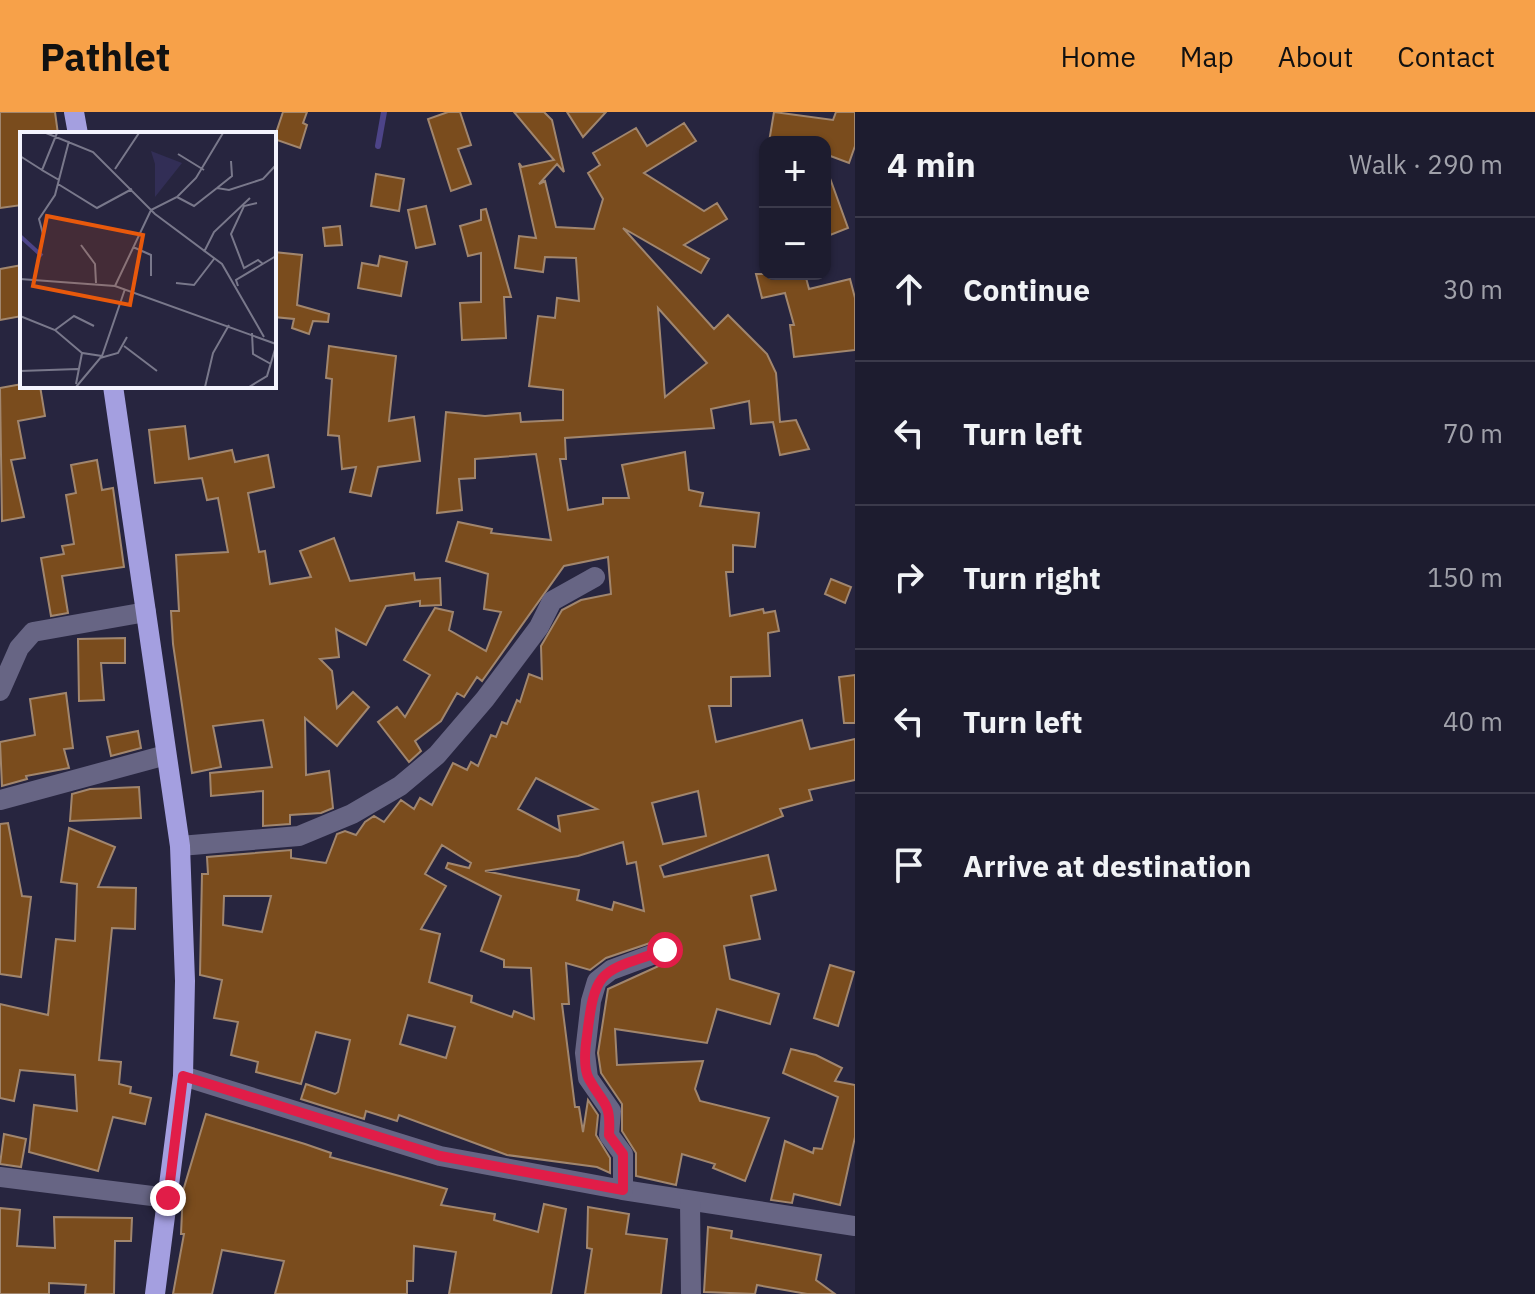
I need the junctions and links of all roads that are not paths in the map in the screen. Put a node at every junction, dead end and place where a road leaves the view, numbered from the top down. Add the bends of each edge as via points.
1 (74, 112) edge
2 (78, 132) edge
3 (113, 388) edge
4 (595, 577) dead end
5 (146, 612) junction
6 (0, 691) edge
7 (166, 755) junction
8 (0, 800) edge
9 (180, 846) junction
10 (665, 950) dead end
11 (183, 1076) junction
12 (0, 1177) edge
13 (623, 1190) junction
14 (168, 1198) junction
15 (690, 1201) junction
16 (855, 1226) edge
17 (155, 1294) edge
18 (691, 1294) edge

1 - 2 main road
3 - 5 main road
4 - 9 street via 552,601 485,699 437,755 400,786 299,836
5 - 6 street via 33,632 19,648
5 - 7 main road
7 - 8 street
7 - 9 main road
9 - 11 main road
10 - 13 street via 611,970 597,981 591,1001 588,1078 611,1111 609,1135 623,1154
11 - 13 street via 440,1156
11 - 14 main road
12 - 14 street
13 - 15 street
14 - 17 main road
15 - 16 street
15 - 18 street

